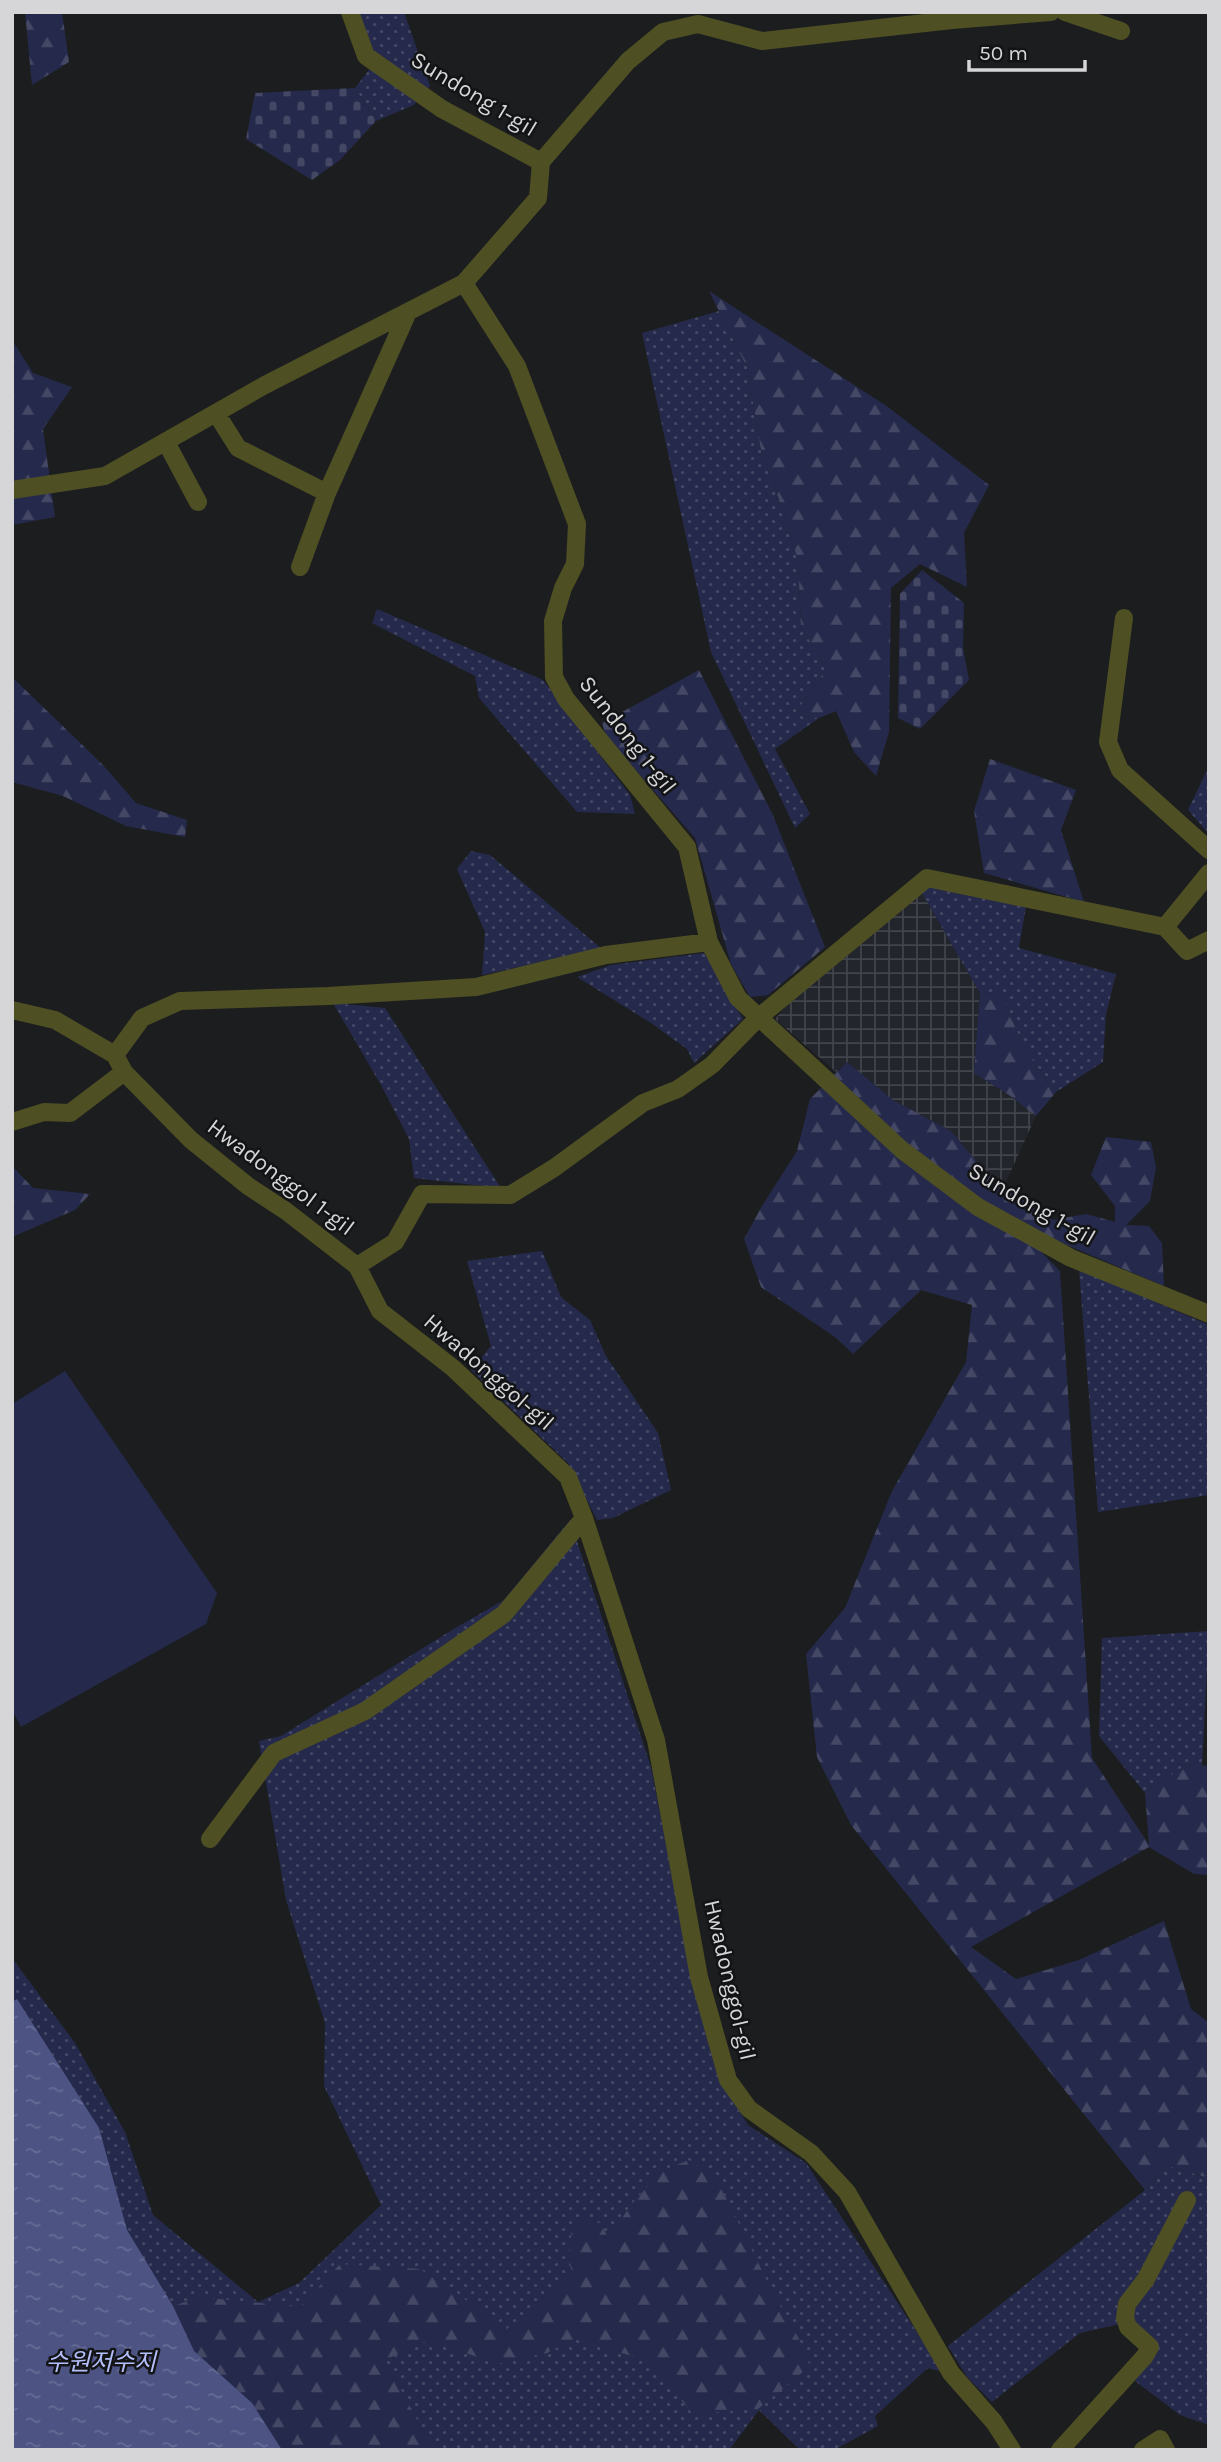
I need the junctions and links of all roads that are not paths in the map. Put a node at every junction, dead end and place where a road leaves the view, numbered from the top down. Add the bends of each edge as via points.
1 (351, 12) edge
2 (1051, 12) edge
3 (1065, 12) edge
4 (1121, 31) dead end
5 (541, 162) junction
6 (464, 283) junction
7 (408, 312) junction
8 (216, 413) junction
9 (166, 442) junction
10 (12, 491) edge
11 (327, 493) junction
12 (198, 502) dead end
13 (300, 567) dead end
14 (1125, 618) dead end
15 (1209, 849) edge
16 (1209, 873) edge
17 (1165, 927) junction
18 (1209, 940) edge
19 (709, 942) junction
20 (12, 1010) edge
21 (758, 1018) junction
22 (115, 1055) junction
23 (124, 1072) junction
24 (12, 1122) edge
25 (357, 1266) junction
26 (1209, 1314) edge
27 (584, 1518) junction
28 (210, 1839) dead end
29 (1187, 2200) dead end
30 (1012, 2450) edge
31 (1060, 2450) edge
32 (1143, 2450) edge
33 (1166, 2450) edge

1 - 5 street, Sundong 1-gil via 366,55 442,109
2 - 5 street via 762,41 698,24 663,32 628,61
3 - 4 street
5 - 6 street, Sundong 1-gil via 538,198
6 - 7 street, Sundong 1-gil
6 - 19 street, Sundong 1-gil via 517,366 577,524 575,564 553,621 554,677 566,699 687,847
7 - 8 street, Sundong 1-gil
7 - 11 street
8 - 9 street, Sundong 1-gil
8 - 11 street via 239,448
9 - 10 street, Sundong 1-gil via 105,477
9 - 12 street
11 - 13 street
14 - 15 street via 1108,742 1120,770
16 - 17 street
17 - 18 street via 1187,951
17 - 21 street via 927,878
19 - 21 street, Sundong 1-gil via 738,998
19 - 22 street via 606,955 476,987 180,1001 142,1018
20 - 22 street via 55,1020
21 - 25 street, Hwadonggol 1-gil via 712,1065 678,1089 643,1103 510,1195 422,1194 395,1242
21 - 26 street, Sundong 1-gil via 902,1150 978,1207 1071,1258
22 - 23 street, Hwadonggol 1-gil
23 - 24 street via 70,1113 44,1112
23 - 25 street, Hwadonggol 1-gil via 191,1140
25 - 27 street, Hwadonggol-gil via 380,1311 453,1368 568,1477
27 - 28 street via 504,1614 365,1711 274,1753
27 - 30 street, Hwadonggol-gil via 656,1740 699,1978 728,2080 749,2109 811,2152 847,2192 951,2373
29 - 31 street via 1146,2279 1127,2304 1128,2327 1150,2347
32 - 33 street via 1160,2440

